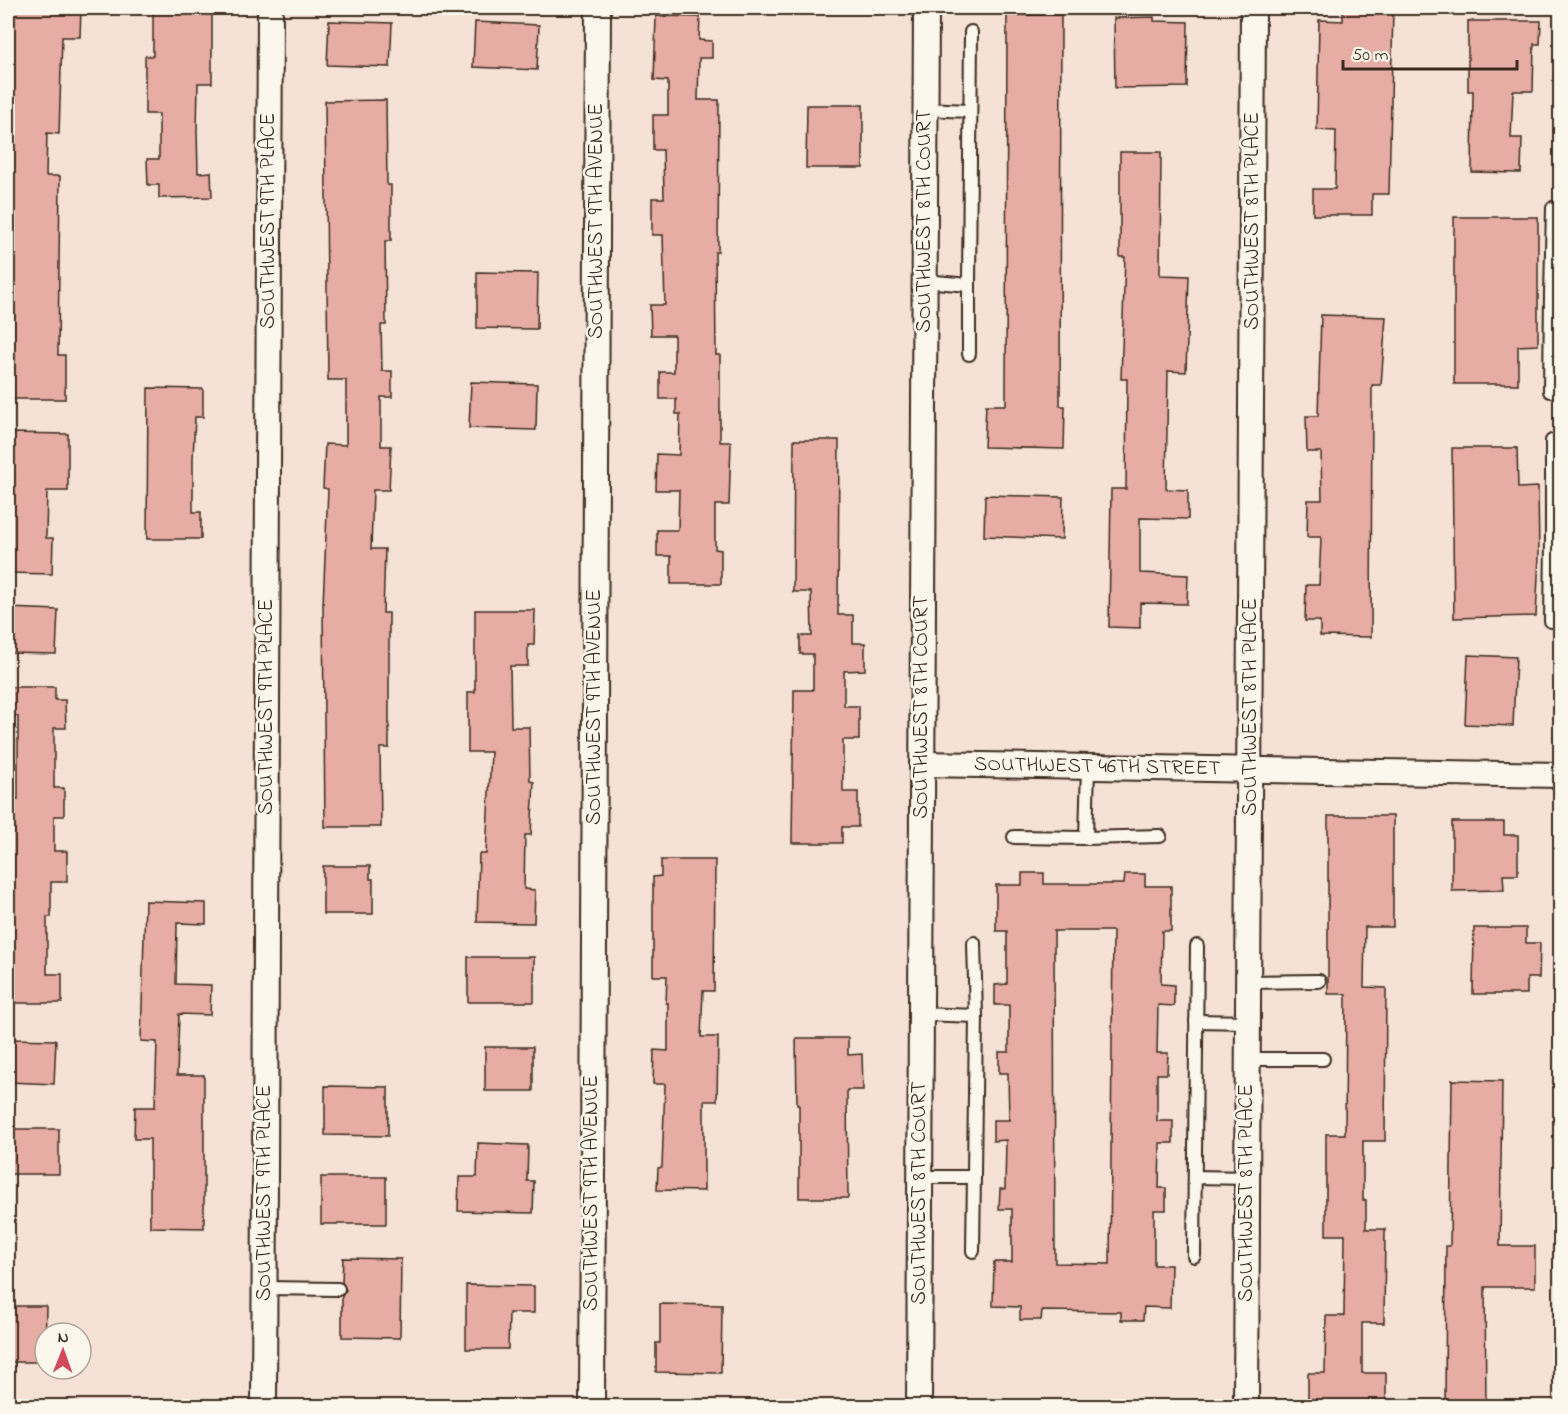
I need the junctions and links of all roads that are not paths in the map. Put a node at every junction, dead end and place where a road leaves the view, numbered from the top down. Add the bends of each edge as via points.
1 (270, 8) edge
2 (598, 8) edge
3 (926, 8) edge
4 (1253, 8) edge
5 (971, 32) dead end
6 (925, 109) junction
7 (969, 111) junction
8 (1553, 208) dead end
9 (924, 281) junction
10 (969, 285) junction
11 (1556, 294) edge
12 (969, 354) dead end
13 (1550, 391) dead end
14 (1551, 441) dead end
15 (1556, 539) edge
16 (1551, 621) dead end
17 (922, 764) junction
18 (1088, 767) junction
19 (1251, 770) junction
20 (1560, 775) edge
21 (1160, 836) dead end
22 (1014, 837) dead end
23 (1086, 838) junction
24 (974, 943) dead end
25 (1197, 946) dead end
26 (1319, 981) dead end
27 (1249, 982) junction
28 (921, 1014) junction
29 (976, 1016) junction
30 (1196, 1022) junction
31 (1249, 1022) junction
32 (1248, 1059) junction
33 (1323, 1059) dead end
34 (920, 1177) junction
35 (974, 1177) junction
36 (1195, 1177) junction
37 (1248, 1178) junction
38 (973, 1251) dead end
39 (1194, 1256) dead end
40 (264, 1288) junction
41 (338, 1289) dead end
42 (264, 1407) edge
43 (592, 1407) edge
44 (919, 1407) edge
45 (1246, 1407) edge

1 - 40 street, SOUTHWEST 9TH PLACE
2 - 43 street, SOUTHWEST 9TH AVENUE
3 - 6 street, SOUTHWEST 8TH COURT
4 - 19 street, SOUTHWEST 8TH PLACE
5 - 7 lane
6 - 7 lane
6 - 9 street, SOUTHWEST 8TH COURT
7 - 10 lane
8 - 11 lane
9 - 10 lane
9 - 17 street, SOUTHWEST 8TH COURT
10 - 12 lane
11 - 13 lane
14 - 15 lane
15 - 16 lane
17 - 18 street, SOUTHWEST 46TH STREET
17 - 28 street, SOUTHWEST 8TH COURT
18 - 19 street, SOUTHWEST 46TH STREET
18 - 23 lane
19 - 20 street, SOUTHWEST 46TH STREET
19 - 27 street, SOUTHWEST 8TH PLACE
21 - 23 lane
22 - 23 lane
24 - 29 lane
25 - 30 lane
26 - 27 lane
27 - 31 street, SOUTHWEST 8TH PLACE
28 - 29 lane
28 - 34 street, SOUTHWEST 8TH COURT
29 - 35 lane
30 - 31 lane
30 - 36 lane
31 - 32 street, SOUTHWEST 8TH PLACE
32 - 33 lane
32 - 37 street, SOUTHWEST 8TH PLACE
34 - 35 lane
34 - 44 street, SOUTHWEST 8TH COURT
35 - 38 lane
36 - 37 lane
36 - 39 lane
37 - 45 street, SOUTHWEST 8TH PLACE
40 - 41 lane
40 - 42 street, SOUTHWEST 9TH PLACE

